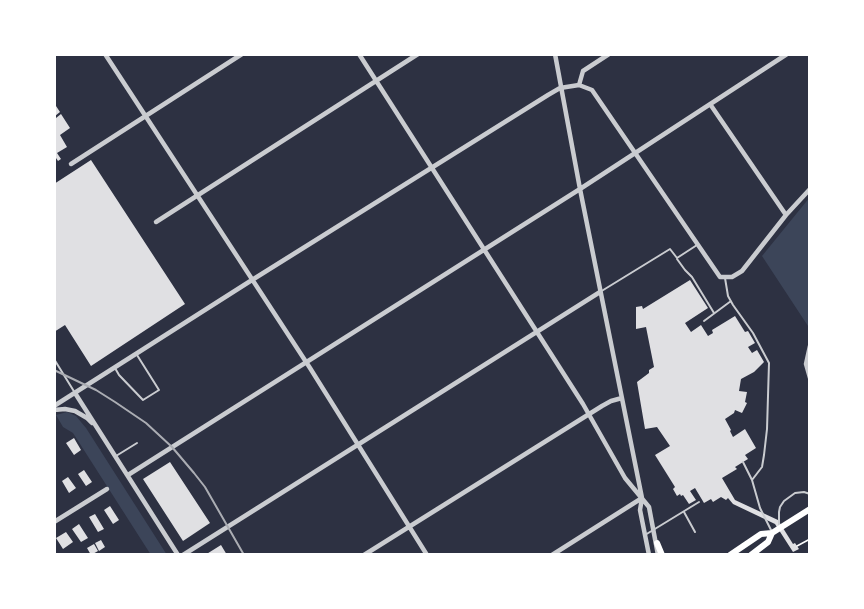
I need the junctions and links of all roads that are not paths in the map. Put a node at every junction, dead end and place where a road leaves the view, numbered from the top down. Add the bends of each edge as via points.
1 (105, 54) edge
2 (242, 54) edge
3 (359, 54) edge
4 (418, 54) edge
5 (555, 54) edge
6 (609, 54) edge
7 (787, 54) edge
8 (233, 56) edge
9 (776, 57) edge
10 (376, 81) junction
11 (579, 85) junction
12 (560, 88) junction
13 (710, 104) junction
14 (146, 116) junction
15 (635, 153) junction
16 (71, 164) dead end
17 (432, 168) junction
18 (580, 189) junction
19 (810, 189) edge
20 (198, 195) junction
21 (786, 215) junction
22 (156, 222) dead end
23 (698, 244) junction
24 (484, 249) junction
25 (677, 258) junction
26 (725, 278) junction
27 (252, 280) junction
28 (600, 292) junction
29 (731, 301) junction
30 (714, 313) junction
31 (704, 321) dead end
32 (536, 331) junction
33 (810, 346) edge
34 (136, 354) junction
35 (54, 359) edge
36 (305, 362) junction
37 (115, 368) junction
38 (810, 378) edge
39 (75, 393) junction
40 (622, 398) junction
41 (54, 408) edge
42 (588, 415) junction
43 (101, 433) junction
44 (137, 443) dead end
45 (358, 444) junction
46 (116, 456) junction
47 (743, 462) dead end
48 (128, 475) junction
49 (752, 480) junction
50 (106, 489) dead end
51 (810, 494) edge
52 (642, 498) junction
53 (699, 502) dead end
54 (810, 509) edge
55 (684, 512) junction
56 (54, 522) edge
57 (409, 526) junction
58 (779, 528) junction
59 (654, 530) junction
60 (695, 532) dead end
61 (772, 533) junction
62 (645, 536) junction
63 (657, 543) joint
64 (178, 555) edge
65 (183, 555) edge
66 (364, 555) edge
67 (428, 555) edge
68 (552, 555) edge
69 (649, 555) edge
70 (660, 555) edge
71 (730, 555) edge
72 (751, 555) edge

1 - 14 street
2 - 8 street
3 - 10 street
4 - 10 street
5 - 12 street
6 - 11 street via 583,71
7 - 9 street
8 - 14 street
9 - 13 street
10 - 17 street
10 - 20 street
11 - 12 street
11 - 15 street via 592,90
12 - 17 street
12 - 18 street
13 - 15 street
13 - 21 street
14 - 16 street
14 - 20 street
15 - 18 street
15 - 23 street
17 - 24 street
17 - 27 street
18 - 24 street
18 - 28 street
19 - 21 street
20 - 22 street
20 - 27 street
21 - 26 street via 742,271
23 - 25 lane
23 - 26 street
24 - 32 street
24 - 36 street
25 - 28 lane via 670,249
25 - 30 lane
26 - 29 lane
27 - 34 street
27 - 36 street
28 - 32 street
28 - 40 street
29 - 30 lane
29 - 49 lane via 769,363 764,455 762,467
30 - 31 lane
32 - 42 street
32 - 45 street
33 - 38 street via 806,364
34 - 37 street
34 - 37 lane via 159,390 143,400
35 - 39 lane
36 - 45 street
36 - 48 street
37 - 39 street
39 - 41 street
39 - 43 street
40 - 42 street via 611,400
40 - 52 street
41 - 43 street via 75,411
42 - 52 street via 627,482
42 - 57 street
43 - 46 street
44 - 46 lane
45 - 57 street
45 - 65 street
46 - 48 street
47 - 49 lane
48 - 64 street
49 - 61 lane
50 - 56 street
51 - 58 lane via 795,493 784,501 778,512
52 - 59 street via 650,509
52 - 62 street
52 - 68 street
53 - 55 lane
54 - 58 main road
55 - 59 lane
55 - 60 lane
57 - 66 street
57 - 67 street
58 - 61 main road
59 - 62 lane
59 - 63 street
61 - 71 main road via 761,534
61 - 72 main road via 768,542
62 - 69 street
63 - 70 main road

